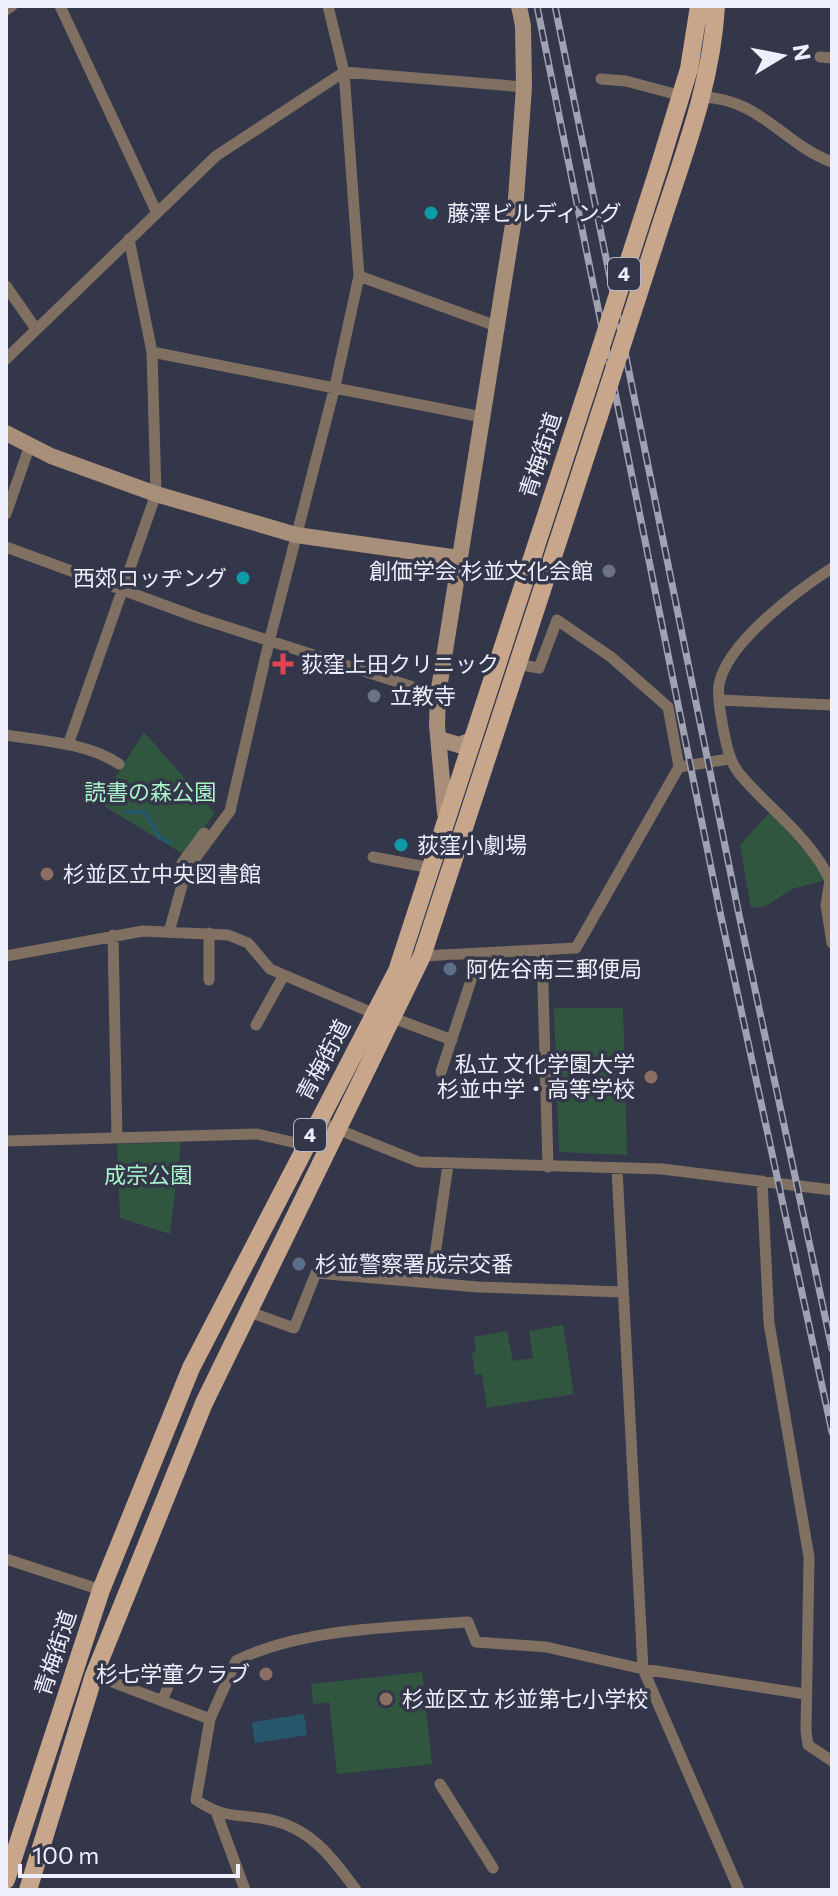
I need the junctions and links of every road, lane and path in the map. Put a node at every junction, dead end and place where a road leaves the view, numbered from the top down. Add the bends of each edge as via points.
1 (12, 6) edge
2 (60, 6) edge
3 (328, 6) edge
4 (519, 6) edge
5 (699, 6) edge
6 (716, 6) edge
7 (6, 10) edge
8 (344, 72) junction
9 (601, 79) dead end
10 (524, 87) junction
11 (682, 96) junction
12 (702, 97) junction
13 (832, 162) edge
14 (156, 211) junction
15 (129, 239) junction
16 (359, 276) junction
17 (6, 286) edge
18 (499, 327) junction
19 (36, 329) junction
20 (152, 352) junction
21 (6, 359) edge
22 (335, 386) junction
23 (482, 417) junction
24 (6, 433) edge
25 (30, 445) junction
26 (156, 494) junction
27 (6, 514) edge
28 (296, 535) junction
29 (6, 547) edge
30 (459, 558) junction
31 (832, 568) edge
32 (124, 591) junction
33 (269, 642) junction
34 (516, 664) junction
35 (438, 695) junction
36 (719, 700) junction
37 (832, 705) edge
38 (496, 726) junction
39 (6, 735) edge
40 (439, 739) junction
41 (473, 739) junction
42 (68, 745) junction
43 (467, 758) junction
44 (729, 759) junction
45 (119, 764) dead end
46 (679, 767) junction
47 (458, 786) junction
48 (220, 814) dead end
49 (454, 828) junction
50 (373, 857) dead end
51 (182, 863) dead end
52 (431, 868) junction
53 (169, 932) junction
54 (209, 933) junction
55 (113, 935) junction
56 (832, 943) edge
57 (542, 950) junction
58 (480, 953) junction
59 (6, 956) edge
60 (422, 956) junction
61 (284, 975) junction
62 (209, 980) dead end
63 (384, 1016) junction
64 (256, 1025) dead end
65 (452, 1040) junction
66 (441, 1072) dead end
67 (317, 1121) junction
68 (335, 1130) junction
69 (117, 1138) junction
70 (6, 1141) edge
71 (305, 1145) junction
72 (448, 1165) junction
73 (548, 1167) junction
74 (617, 1169) junction
75 (762, 1181) junction
76 (832, 1190) edge
77 (431, 1283) junction
78 (623, 1292) junction
79 (247, 1311) junction
80 (6, 1559) edge
81 (101, 1590) junction
82 (643, 1669) junction
83 (94, 1675) junction
84 (172, 1677) dead end
85 (805, 1694) junction
86 (162, 1701) junction
87 (210, 1719) junction
88 (832, 1761) edge
89 (440, 1784) dead end
90 (217, 1814) junction
91 (13, 1836) edge
92 (493, 1868) dead end
93 (6, 1880) edge
94 (28, 1890) edge
95 (245, 1890) edge
96 (356, 1890) edge
97 (739, 1890) edge

1 - 7 street
2 - 14 street
3 - 8 street
4 - 10 street
5 - 11 main road, 4
6 - 12 main road, 4
8 - 10 street
8 - 14 street via 216,156
8 - 16 street
9 - 11 street
10 - 18 street
11 - 41 main road, 青梅街道 / 4, bridge
12 - 13 street via 753,110 807,151
12 - 34 main road, 青梅街道 / 4, bridge
14 - 15 street
15 - 19 street
15 - 20 street
16 - 18 street
16 - 22 street
17 - 19 street
18 - 23 street
19 - 21 street
20 - 22 street
20 - 26 street
22 - 23 street
22 - 28 street
23 - 30 street
24 - 25 street
25 - 26 street
25 - 27 street
26 - 28 street
26 - 32 street
28 - 30 street
28 - 33 street
29 - 32 street
30 - 35 street
31 - 36 street via 767,616 719,682
32 - 33 street
32 - 42 street
33 - 35 street
33 - 53 street via 230,811 186,871
34 - 38 main road, 青梅街道 / 4
34 - 46 street via 539,668 557,620 611,657 668,707
35 - 40 street
36 - 37 street
36 - 44 street
38 - 43 street via 478,753
38 - 49 main road, 青梅街道 / 4
39 - 42 street
40 - 41 street via 459,745
40 - 43 street via 451,756
40 - 47 street
40 - 49 street
41 - 43 main road, 青梅街道 / 4
42 - 45 street
43 - 47 main road, 青梅街道 / 4
44 - 46 street
44 - 56 street via 821,863 830,880 826,905
46 - 57 street via 576,948
47 - 49 main road, 青梅街道 / 4
48 - 51 street
49 - 52 main road, 青梅街道 / 4
49 - 60 main road, 青梅街道 / 4
50 - 52 street
52 - 63 main road, 青梅街道 / 4
53 - 54 street
53 - 55 street
54 - 61 street via 242,939 270,969
54 - 62 street
55 - 59 street
55 - 69 street
57 - 58 street
57 - 73 street
58 - 60 street
58 - 65 street
60 - 63 main road, 青梅街道 / 4
61 - 63 street
61 - 64 street
63 - 65 street
63 - 67 main road, 青梅街道 / 4
63 - 68 main road, 青梅街道 / 4
65 - 66 street
67 - 68 street
67 - 71 main road, 青梅街道 / 4
68 - 72 street via 419,1162
68 - 79 main road, 青梅街道 / 4
69 - 70 street
69 - 71 street via 257,1134
71 - 81 main road, 青梅街道 / 4 via 191,1368
72 - 73 street
72 - 77 street
73 - 74 street
74 - 75 street
74 - 78 street
75 - 76 street
75 - 85 street via 769,1323 809,1557
77 - 78 street
77 - 79 street via 316,1273 294,1328
78 - 82 street
79 - 83 main road, 青梅街道 / 4
80 - 81 street
81 - 91 main road, 青梅街道 / 4
82 - 85 street
82 - 87 street via 546,1647 476,1642 468,1622 286,1641 236,1661
82 - 97 street
83 - 86 street
83 - 94 main road, 青梅街道 / 4
84 - 86 street
85 - 88 street via 808,1745
86 - 87 street
87 - 90 street via 196,1800
89 - 92 street
90 - 95 street
90 - 96 street via 289,1824 327,1850
91 - 93 main road, 青梅街道 / 4

